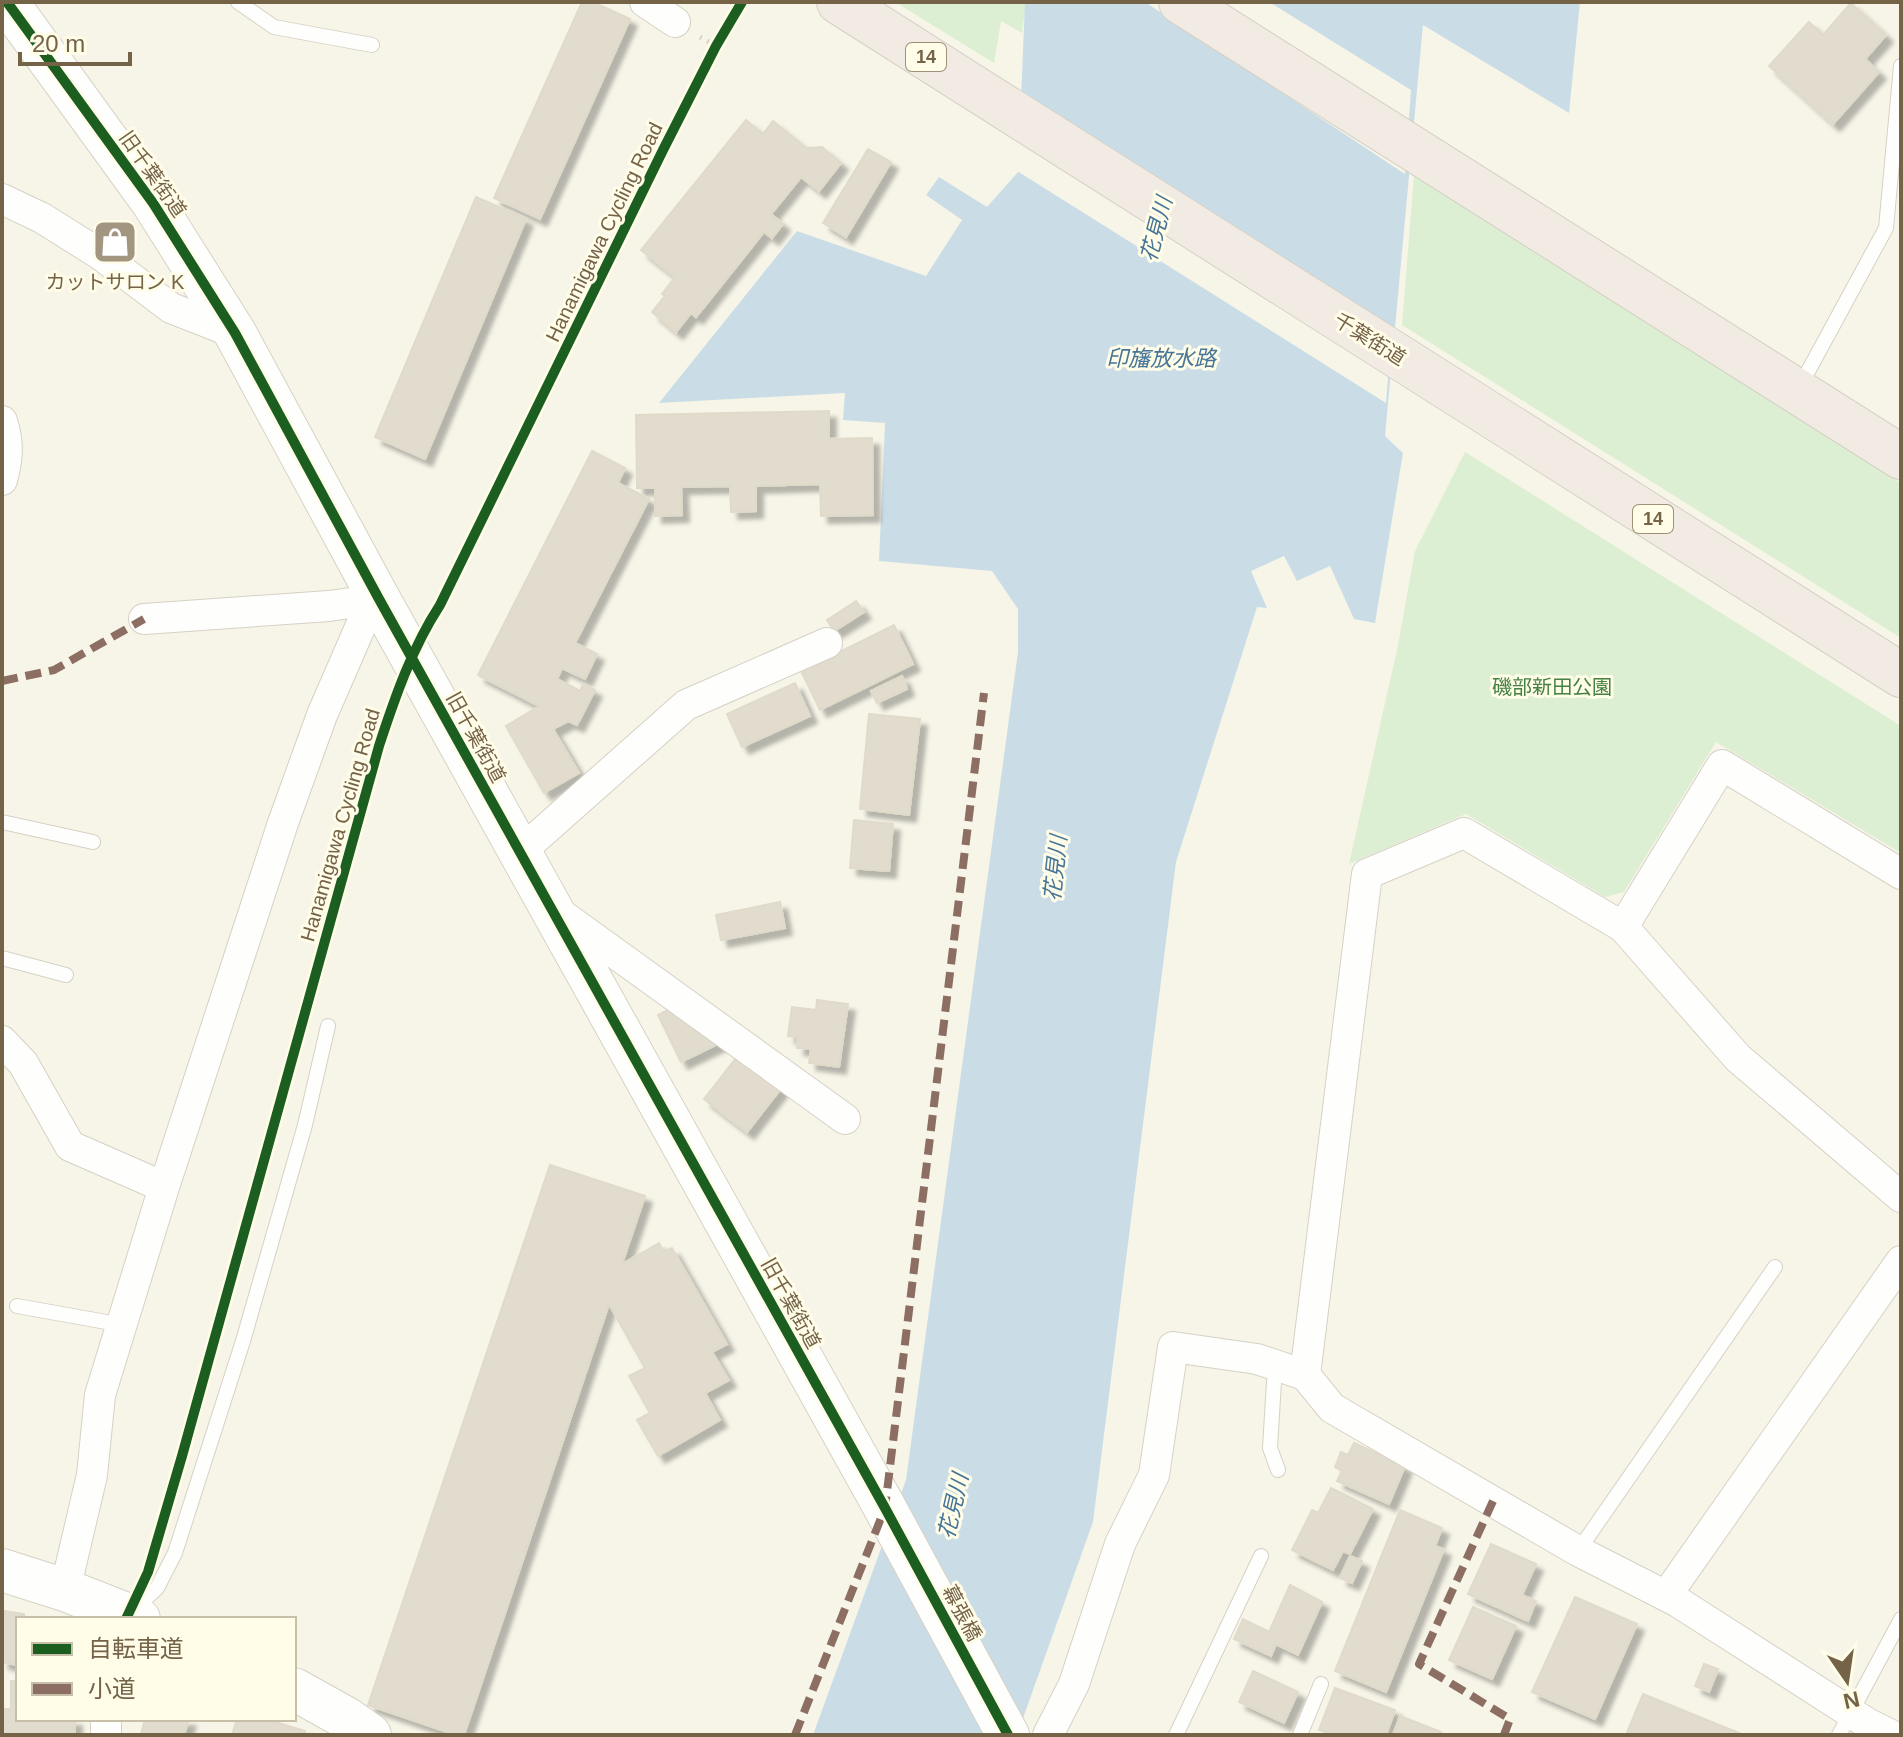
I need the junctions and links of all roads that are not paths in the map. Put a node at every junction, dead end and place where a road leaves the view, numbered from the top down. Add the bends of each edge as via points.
1 (7, 2) edge
2 (238, 2) edge
3 (645, 2) edge
4 (839, 2) edge
5 (1181, 2) edge
6 (675, 22) dead end
7 (372, 45) dead end
8 (1901, 66) edge
9 (2, 199) edge
10 (235, 333) junction
11 (1797, 392) junction
12 (2, 421) edge
13 (1897, 446) edge
14 (4, 465) edge
15 (379, 599) junction
16 (144, 619) dead end
17 (827, 643) dead end
18 (1901, 675) edge
19 (2, 822) edge
20 (93, 842) dead end
21 (520, 852) junction
22 (1901, 874) edge
23 (550, 907) junction
24 (1623, 927) junction
25 (2, 958) edge
26 (66, 975) dead end
27 (328, 1026) dead end
28 (2, 1041) edge
29 (845, 1119) dead end
30 (164, 1187) junction
31 (1901, 1197) edge
32 (1901, 1261) edge
33 (1775, 1267) dead end
34 (17, 1306) dead end
35 (123, 1325) junction
36 (1275, 1365) junction
37 (1305, 1375) junction
38 (1278, 1470) dead end
39 (885, 1508) joint
40 (1578, 1551) junction
41 (1261, 1556) dead end
42 (2, 1570) edge
43 (65, 1590) junction
44 (1666, 1596) junction
45 (129, 1617) edge
46 (132, 1617) edge
47 (1901, 1619) edge
48 (1321, 1684) dead end
49 (296, 1690) edge
50 (1845, 1724) edge
51 (370, 1735) edge
52 (1008, 1735) edge
53 (1048, 1735) edge
54 (1176, 1735) edge
55 (1300, 1735) edge
56 (1891, 1735) edge

1 - 10 street, 旧千葉街道 via 153,203
2 - 7 lane via 274,27
3 - 6 street
4 - 18 highway, 千葉街道 / 14
5 - 11 highway
8 - 11 lane via 1886,228
9 - 10 street via 101,255 171,308
10 - 15 street, 旧千葉街道
11 - 13 highway
12 - 14 street via 8,440
15 - 16 street
15 - 21 street, 旧千葉街道
15 - 30 street via 362,623 322,715
17 - 21 street via 686,705
19 - 20 lane
21 - 23 street, 旧千葉街道
22 - 24 street via 1722,765
23 - 29 street
23 - 39 street, 旧千葉街道
24 - 31 street via 1738,1058
24 - 37 street via 1464,833 1367,874
25 - 26 lane
27 - 46 lane via 272,1240 175,1553 157,1588
28 - 30 street via 23,1063 70,1146
30 - 35 street
32 - 44 street
33 - 40 lane
34 - 35 lane
35 - 43 street via 100,1395 92,1475
36 - 37 street
36 - 38 lane via 1270,1448
36 - 53 street via 1173,1347 1154,1475 1120,1544 1074,1684
37 - 40 street via 1332,1408
39 - 52 street, 幕張橋
40 - 44 street
41 - 54 lane
42 - 43 street
43 - 45 street
44 - 50 street
47 - 50 lane
48 - 55 lane
49 - 51 street
50 - 56 street

